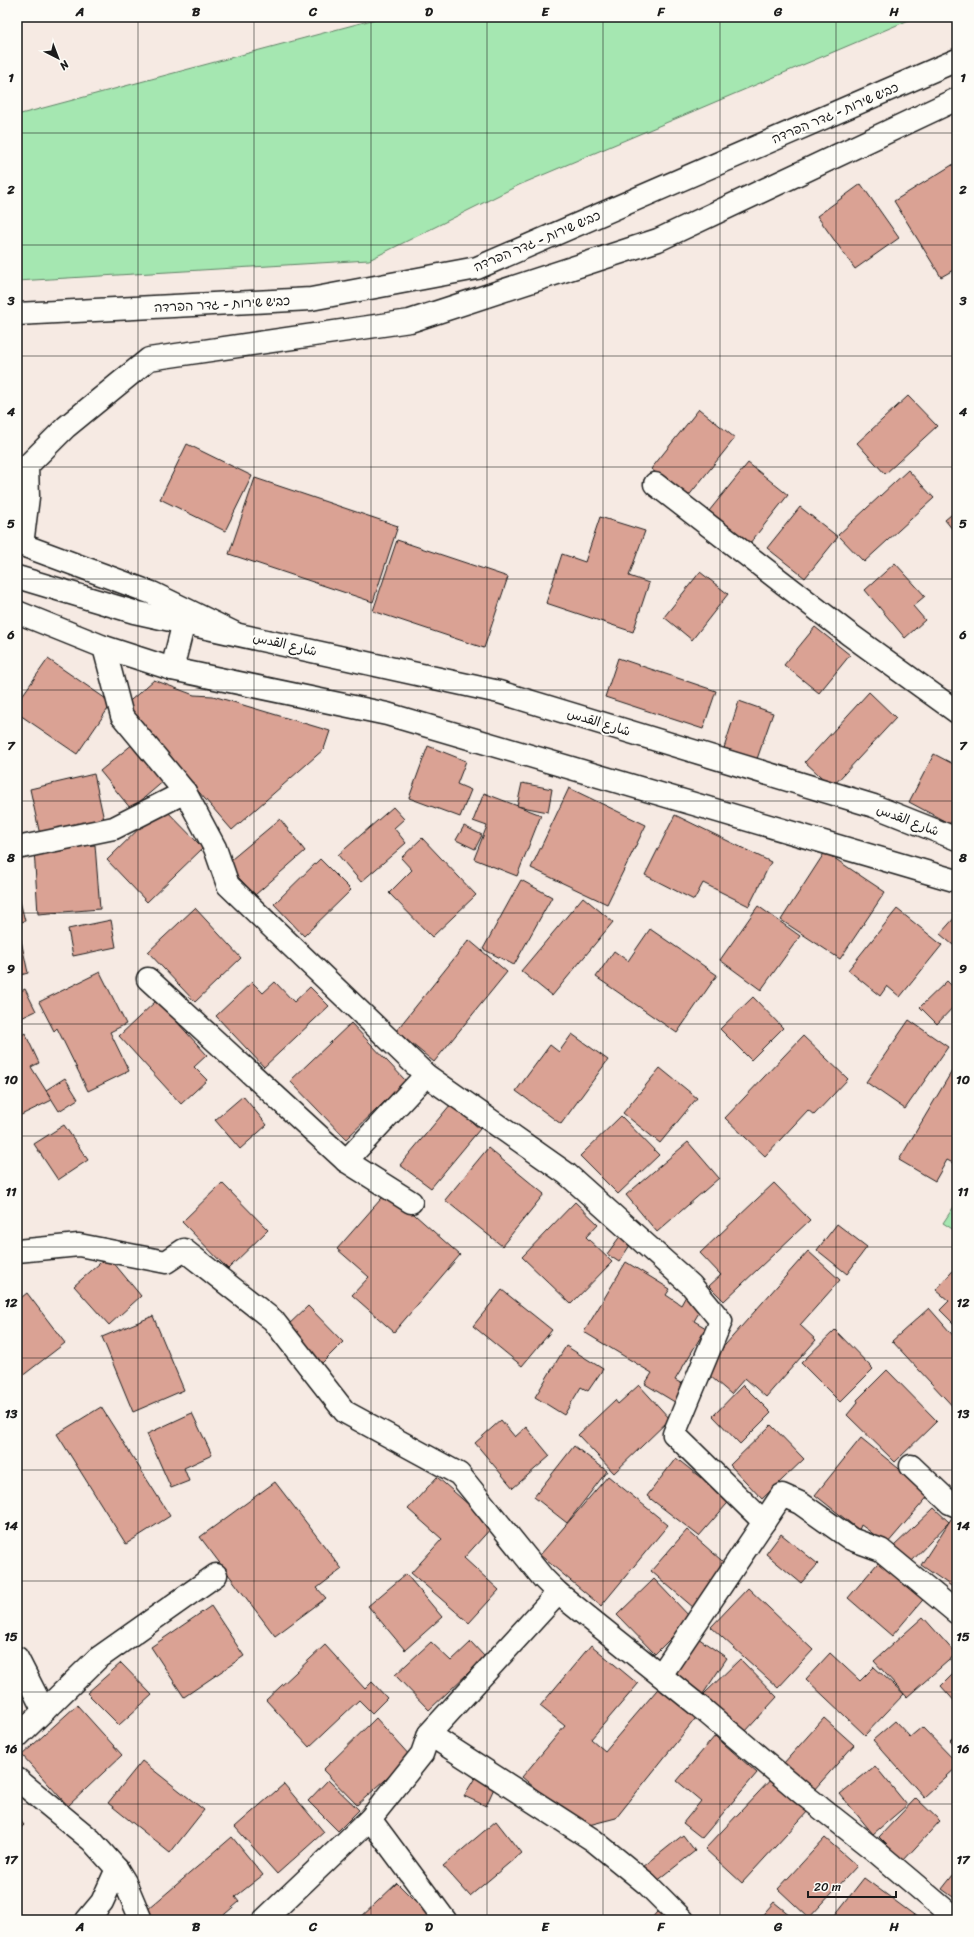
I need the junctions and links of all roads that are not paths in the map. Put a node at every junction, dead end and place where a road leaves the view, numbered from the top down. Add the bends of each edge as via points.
1 (957, 60) edge
2 (957, 99) edge
3 (17, 314) edge
4 (655, 484) dead end
5 (20, 544) edge
6 (17, 577) edge
7 (17, 612) edge
8 (184, 622) junction
9 (234, 633) junction
10 (104, 647) junction
11 (172, 669) junction
12 (957, 712) edge
13 (185, 792) junction
14 (957, 839) edge
15 (17, 848) edge
16 (957, 881) edge
17 (148, 979) dead end
18 (426, 1075) junction
19 (346, 1161) junction
20 (411, 1202) dead end
21 (17, 1251) edge
22 (911, 1466) dead end
23 (957, 1506) edge
24 (764, 1522) junction
25 (216, 1574) dead end
26 (558, 1593) junction
27 (957, 1613) edge
28 (17, 1658) edge
29 (661, 1675) junction
30 (44, 1711) junction
31 (429, 1734) junction
32 (17, 1737) edge
33 (17, 1779) edge
34 (370, 1819) junction
35 (117, 1869) junction
36 (87, 1920) edge
37 (141, 1920) edge
38 (264, 1920) edge
39 (445, 1920) edge
40 (682, 1920) edge
41 (957, 1920) edge

1 - 3 main road, כביש שירות - גדר הפרדה via 477,268 311,299
2 - 5 main road via 658,240 410,321 149,359 66,427 27,466 28,497
4 - 12 main road via 849,634
5 - 9 main road via 152,593
6 - 8 main road via 134,612
7 - 10 main road
8 - 9 main road
8 - 11 main road
9 - 14 main road, شارع القدس via 499,692 874,806
10 - 11 main road
10 - 13 main road via 122,716
11 - 16 main road via 387,714
13 - 15 main road via 114,828
13 - 18 main road via 215,848 228,884
17 - 19 main road
18 - 19 main road
18 - 24 main road via 567,1174 691,1286 721,1321 674,1434
19 - 20 main road
21 - 26 main road via 79,1245 166,1262 184,1250 273,1320 345,1412 459,1474
22 - 23 main road via 950,1503
24 - 27 main road via 782,1495 800,1503 851,1539 881,1550
24 - 29 main road
25 - 30 main road via 96,1659
26 - 29 main road
26 - 31 main road
28 - 30 main road
29 - 41 main road
30 - 32 main road
31 - 34 main road via 422,1754
31 - 40 main road via 593,1840 647,1884
33 - 35 main road via 91,1840
34 - 38 main road
34 - 39 main road
35 - 36 main road via 102,1902
35 - 37 main road

